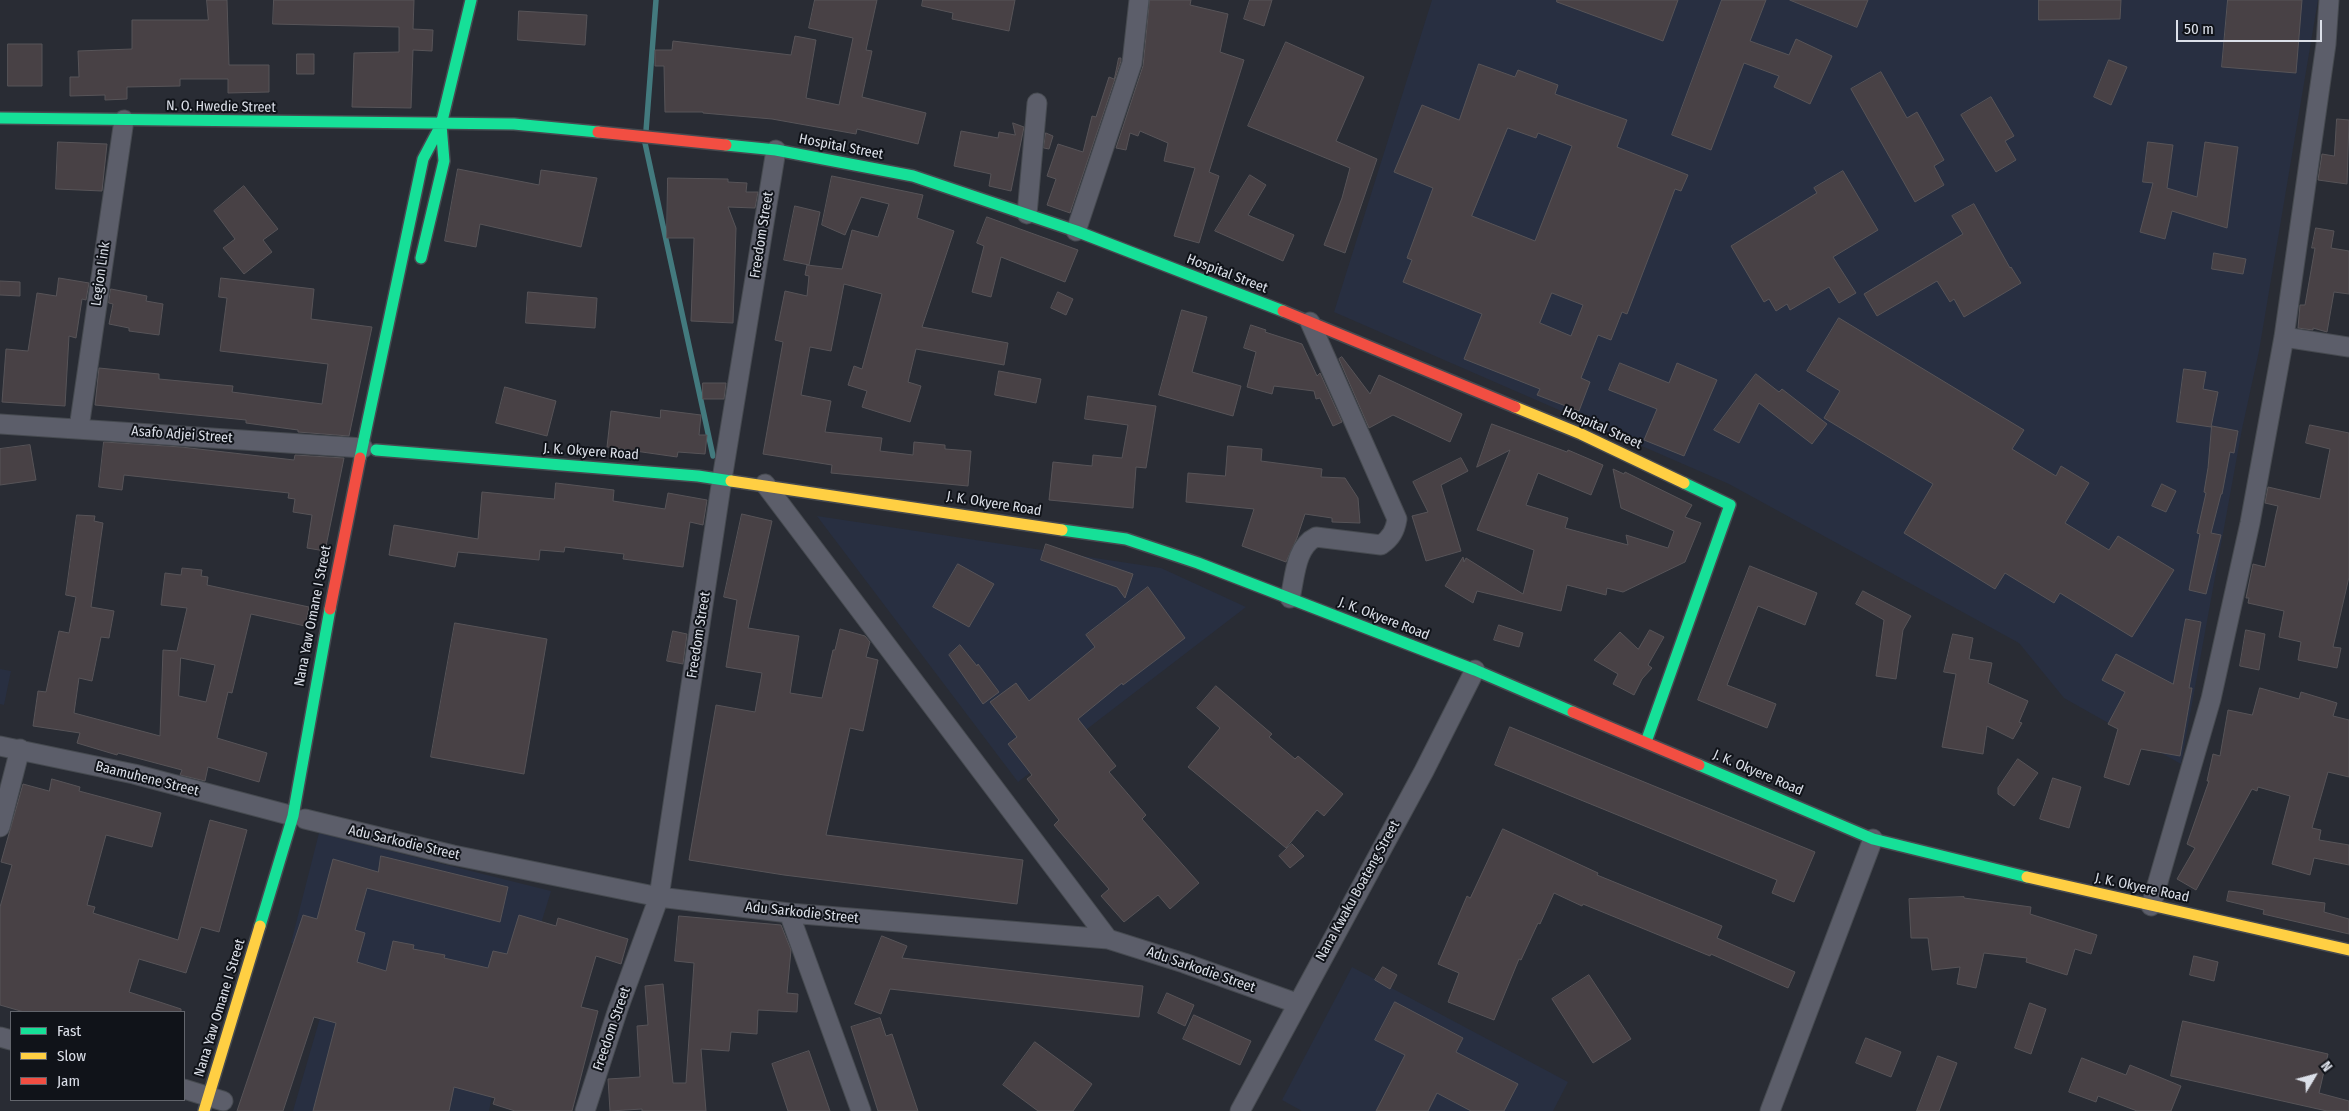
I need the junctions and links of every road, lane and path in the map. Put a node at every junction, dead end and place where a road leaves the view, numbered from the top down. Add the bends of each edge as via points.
1 (471, 0) edge
2 (1139, 0) edge
3 (2329, 0) edge
4 (1037, 103) dead end
5 (0, 118) edge
6 (124, 120) junction
7 (441, 125) junction
8 (776, 150) junction
9 (1027, 214) junction
10 (1076, 232) junction
11 (419, 267) dead end
12 (1310, 322) junction
13 (2284, 337) junction
14 (2349, 347) edge
15 (0, 424) edge
16 (78, 428) junction
17 (373, 450) junction
18 (722, 479) junction
19 (765, 484) junction
20 (1290, 598) junction
21 (337, 639) dead end
22 (1475, 670) junction
23 (326, 696) dead end
24 (1646, 742) junction
25 (0, 746) edge
26 (20, 749) junction
27 (302, 819) junction
28 (0, 827) edge
29 (1873, 838) junction
30 (659, 897) junction
31 (2151, 906) junction
32 (789, 913) junction
33 (1108, 939) junction
34 (2349, 950) edge
35 (1296, 1003) junction
36 (185, 1089) edge
37 (216, 1102) edge
38 (584, 1111) edge
39 (862, 1111) edge
40 (1240, 1111) edge
41 (1770, 1111) edge

1 - 7 main road, Nana Yaw Omane I Street
2 - 10 street via 1132,63
3 - 13 street via 2326,44
4 - 9 street
5 - 6 main road, N. O. Hwedie Street
6 - 7 main road, N. O. Hwedie Street
6 - 16 street, Legion Link
7 - 8 main road, Hospital Street via 514,124
7 - 11 main road, Nana Yaw Omane I Street via 444,161
7 - 17 main road, Nana Yaw Omane I Street via 423,159
8 - 9 main road, Hospital Street via 913,176
8 - 18 street, Freedom Street
9 - 10 main road, Hospital Street
10 - 12 main road, Hospital Street
12 - 20 street via 1397,519 1396,529 1382,545 1316,537 1307,541 1301,550
12 - 24 main road, Hospital Street via 1581,434 1730,505
13 - 14 street
13 - 31 street via 2250,523 2211,699
15 - 16 street, Asafo Adjei Street
16 - 17 street, Asafo Adjei Street
17 - 18 main road, J. K. Okyere Road
17 - 27 main road, Nana Yaw Omane I Street via 320,656
18 - 19 main road, J. K. Okyere Road
18 - 30 street, Freedom Street
19 - 20 main road, J. K. Okyere Road via 1126,539 1198,562
19 - 33 street
20 - 22 main road, J. K. Okyere Road
21 - 23 main road, Nana Yaw Omane I Street
22 - 24 main road, J. K. Okyere Road
22 - 35 street, Nana Kwaku Boateng Street via 1424,771
24 - 29 main road, J. K. Okyere Road
25 - 26 street, Baamuhene Street
26 - 27 street, Baamuhene Street via 134,774
26 - 28 street
27 - 30 street, Adu Sarkodie Street via 453,855
27 - 37 main road, Nana Yaw Omane I Street
29 - 31 main road, J. K. Okyere Road via 2001,872
29 - 41 street
30 - 32 street, Adu Sarkodie Street
30 - 38 street, Freedom Street
31 - 34 main road, J. K. Okyere Road
32 - 33 street, Adu Sarkodie Street
32 - 39 street
33 - 35 street, Adu Sarkodie Street
35 - 40 street, Nana Kwaku Boateng Street
36 - 37 street

